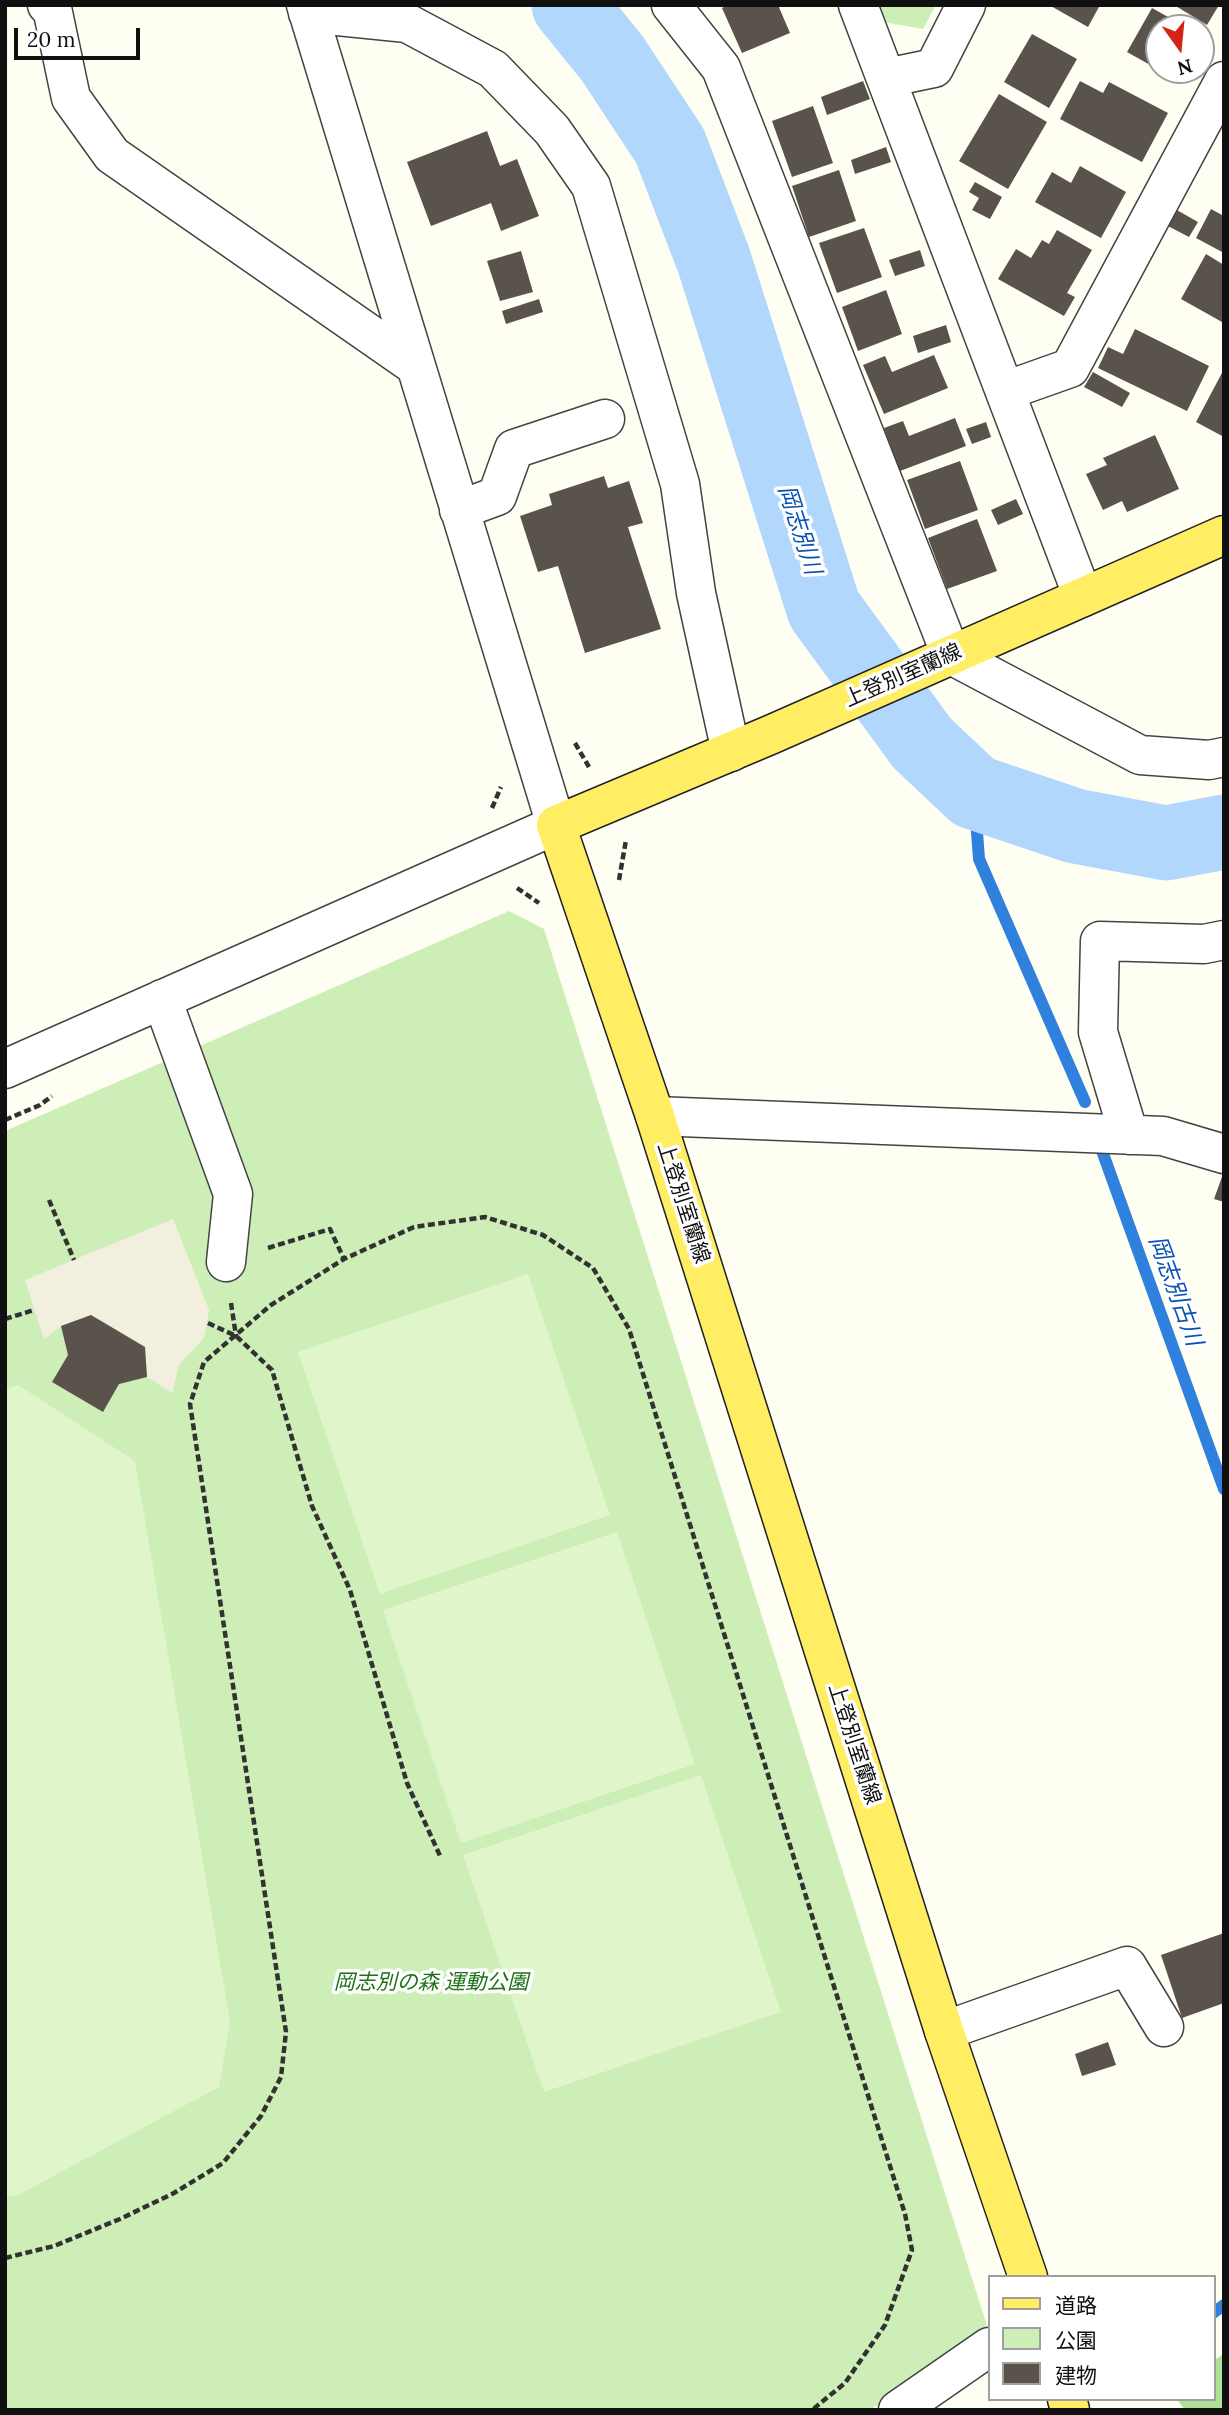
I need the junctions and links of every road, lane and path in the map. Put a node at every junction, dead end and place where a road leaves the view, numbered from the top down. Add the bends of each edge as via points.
1 (47, 5) edge
2 (671, 5) edge
3 (858, 5) edge
4 (967, 5) edge
5 (307, 9) edge
6 (886, 78) junction
7 (1224, 81) edge
8 (414, 365) junction
9 (1005, 391) junction
10 (605, 419) dead end
11 (459, 509) junction
12 (1224, 535) edge
13 (1083, 597) junction
14 (941, 660) junction
15 (731, 752) junction
16 (1224, 757) edge
17 (556, 825) junction
18 (1224, 940) edge
19 (162, 999) junction
20 (5, 1069) edge
21 (655, 1115) junction
22 (1129, 1135) junction
23 (1224, 1154) edge
24 (49, 1200) dead end
25 (74, 1260) dead end
26 (226, 1262) dead end
27 (34, 1310) dead end
28 (5, 1319) edge
29 (208, 1323) dead end
30 (236, 1336) junction
31 (441, 1858) dead end
32 (1164, 2027) dead end
33 (944, 2031) junction
34 (5, 2258) edge
35 (1027, 2275) edge
36 (988, 2348) edge
37 (812, 2410) edge
38 (898, 2410) edge

1 - 8 street via 52,9 71,98 111,155
2 - 14 street via 720,68
3 - 6 street
4 - 6 street via 934,68
5 - 8 street
5 - 15 street via 407,23 493,69 552,130 591,186 680,484 696,593
6 - 9 street
7 - 9 street via 1070,368
8 - 11 street
9 - 13 street
10 - 11 street via 514,449 497,496
11 - 17 street
12 - 13 main road, 上登別室蘭線
13 - 14 main road, 上登別室蘭線
14 - 15 main road, 上登別室蘭線
14 - 16 street via 1140,755
15 - 17 main road, 上登別室蘭線
17 - 19 street
17 - 21 main road, 上登別室蘭線
18 - 22 street via 1204,944 1100,941 1098,1032
19 - 20 street
19 - 26 street via 233,1194
21 - 22 street
21 - 33 main road, 上登別室蘭線
22 - 23 street via 1163,1136
24 - 25 path
27 - 28 path
29 - 30 path
30 - 31 path via 272,1370 313,1506 350,1590 407,1783
30 - 34 path via 204,1362 190,1404 286,2032 281,2077 261,2116 223,2163 120,2219 54,2246
30 - 37 path via 271,1306 344,1259 414,1227 485,1217 543,1235 593,1268 629,1329 905,2214 912,2250 885,2325 845,2383
32 - 33 street via 1127,1966
33 - 35 main road, 上登別室蘭線
36 - 38 street

